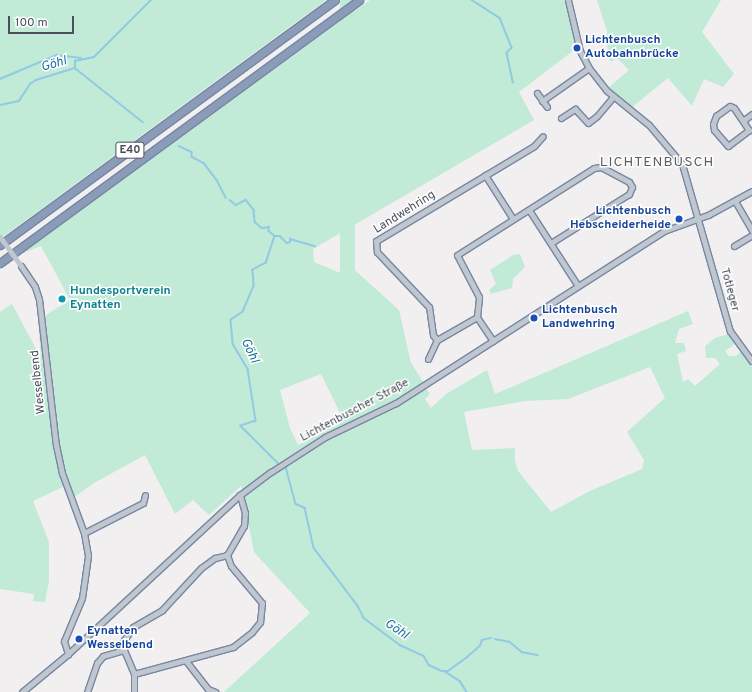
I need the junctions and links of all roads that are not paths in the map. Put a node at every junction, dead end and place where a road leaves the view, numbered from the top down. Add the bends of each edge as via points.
1 (335, 0) edge
2 (359, 0) edge
3 (568, 0) edge
4 (589, 68) junction
5 (537, 93) dead end
6 (613, 97) junction
7 (542, 101) junction
8 (548, 107) dead end
9 (752, 114) edge
10 (561, 118) dead end
11 (744, 120) junction
12 (543, 136) dead end
13 (485, 176) junction
14 (752, 191) edge
15 (735, 201) junction
16 (529, 210) junction
17 (513, 219) junction
18 (696, 219) junction
19 (752, 231) edge
20 (752, 235) edge
21 (0, 237) edge
22 (551, 243) junction
23 (0, 245) edge
24 (734, 246) dead end
25 (0, 263) edge
26 (578, 286) junction
27 (478, 317) junction
28 (437, 340) junction
29 (492, 341) junction
30 (428, 359) dead end
31 (752, 361) edge
32 (145, 494) dead end
33 (240, 495) junction
34 (84, 533) junction
35 (227, 555) junction
36 (124, 650) junction
37 (68, 654) junction
38 (186, 661) junction
39 (134, 674) junction
40 (22, 692) edge
41 (87, 692) edge
42 (134, 692) edge
43 (215, 692) edge

1 - 23 highway, E40
2 - 25 highway, E40
3 - 4 street, Totleger via 580,51
4 - 6 street, Totleger
4 - 7 street
5 - 7 street
6 - 10 street via 598,116 588,123 575,109
6 - 18 street, Totleger via 649,125 682,164
7 - 8 street
9 - 11 street
11 - 11 street via 730,106 716,116 713,128 725,145 732,146 749,132
12 - 13 street, Landwehring via 534,146
13 - 17 street
13 - 28 street, Landwehring via 379,238 375,246 377,252 429,307 433,335
14 - 15 street, Lichtenbuscher Straße
15 - 18 street, Lichtenbuscher Straße
15 - 19 street
16 - 17 street
16 - 22 street
16 - 22 street via 598,166 629,182 632,187 629,194
17 - 27 street via 457,255 479,297
18 - 26 street, Lichtenbuscher Straße via 664,231
18 - 31 street, Totleger via 730,331
20 - 24 street
21 - 34 street, Wesselbend, bridge via 35,287 39,299 56,445 62,473
22 - 26 street
26 - 29 street, Lichtenbuscher Straße
27 - 28 street
27 - 29 street
28 - 30 street
29 - 33 street, Lichtenbuscher Straße via 396,403 304,449
32 - 34 street via 143,503
33 - 35 street via 245,513 244,526
33 - 37 street, Lichtenbuscher Straße
34 - 37 street, Wesselbend via 88,556 87,578 64,641
35 - 36 street via 215,558 201,568 162,610 133,627 124,640
35 - 38 street via 231,566 262,603 260,622 233,647
36 - 39 street
36 - 41 street via 103,656 97,663
37 - 40 street, Lichtenbuscher Straße
38 - 39 street
38 - 43 street via 208,689
39 - 42 street

